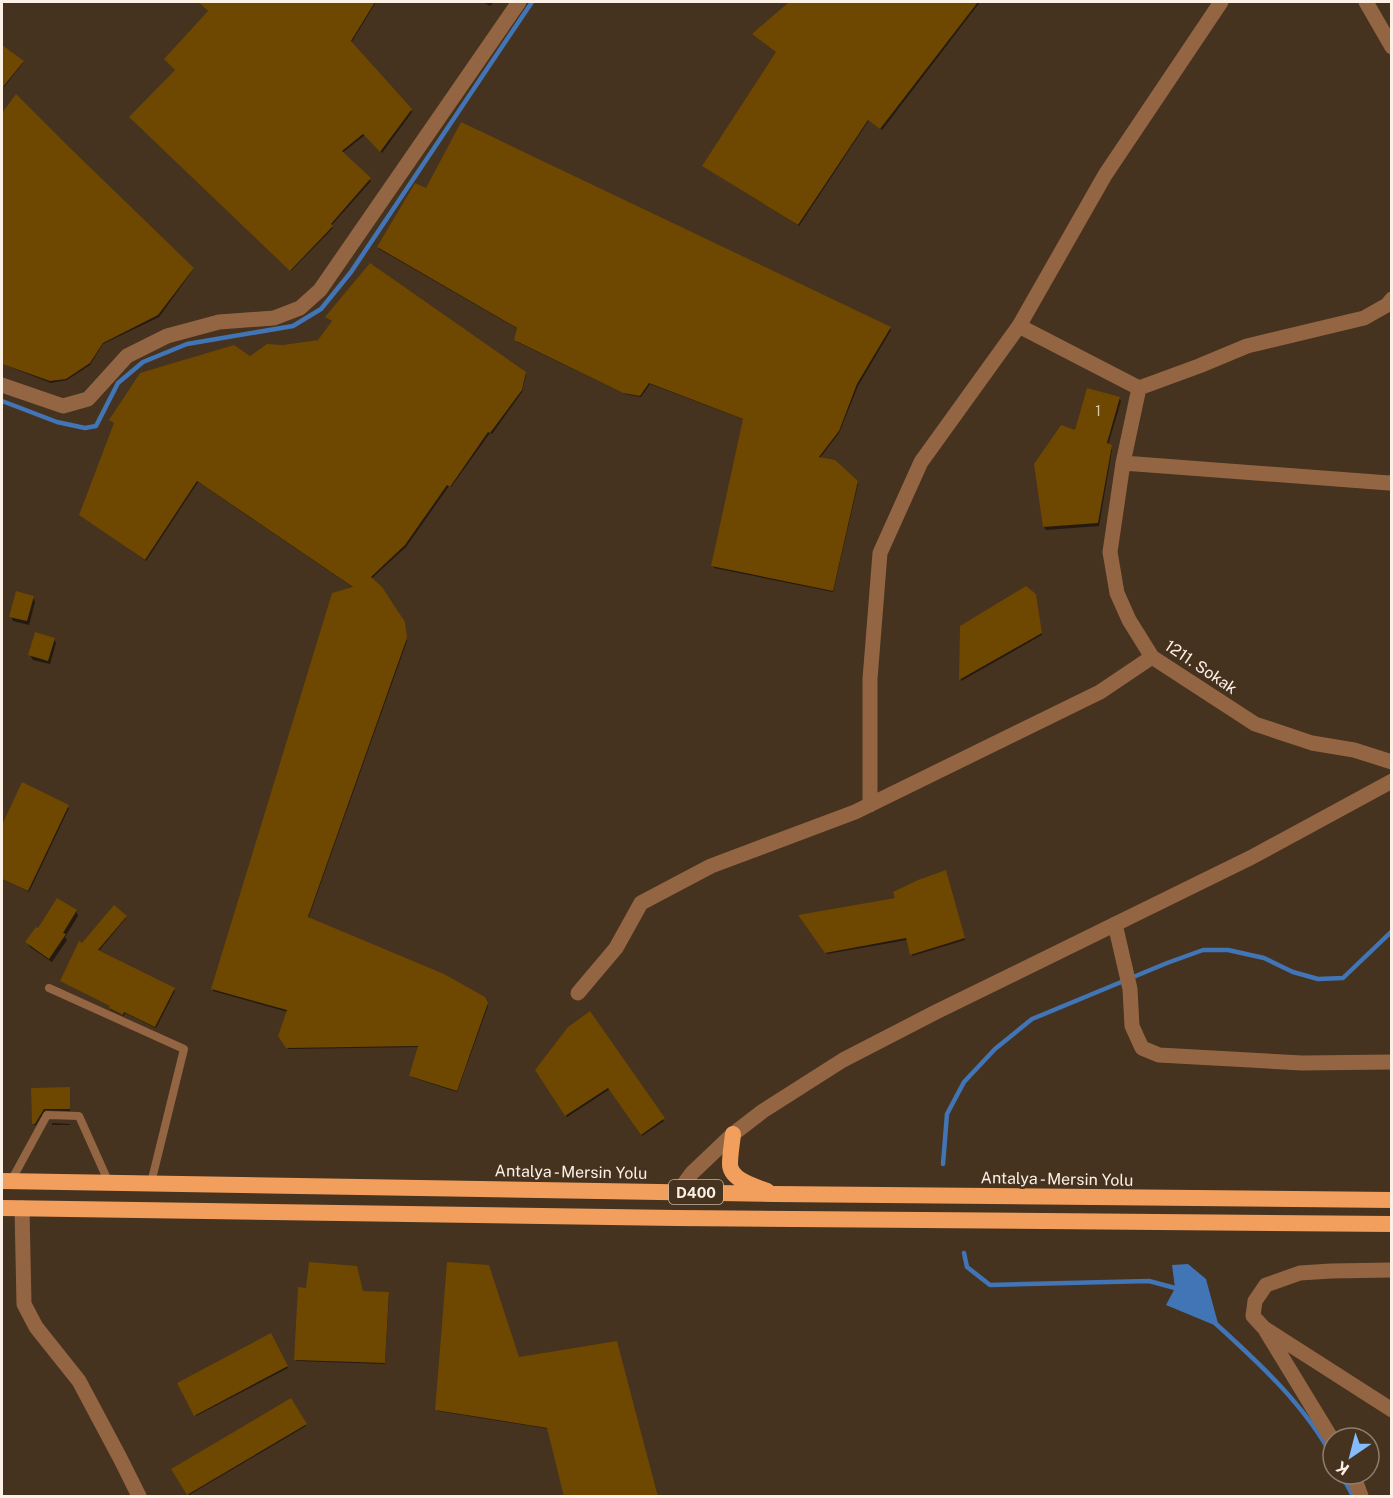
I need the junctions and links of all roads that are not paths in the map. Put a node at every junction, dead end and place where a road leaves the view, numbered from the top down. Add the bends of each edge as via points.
1 (519, 2) edge
2 (1221, 2) edge
3 (1366, 2) edge
4 (1392, 46) edge
5 (1392, 299) edge
6 (1019, 326) junction
7 (2, 385) edge
8 (1139, 388) junction
9 (1123, 463) junction
10 (1391, 488) edge
11 (1152, 657) junction
12 (1392, 762) edge
13 (1392, 781) edge
14 (870, 805) junction
15 (1115, 924) junction
16 (49, 988) dead end
17 (578, 993) dead end
18 (1392, 1062) edge
19 (733, 1134) junction
20 (6, 1181) edge
21 (109, 1183) junction
22 (151, 1183) junction
23 (678, 1192) junction
24 (774, 1194) junction
25 (1392, 1200) edge
26 (2, 1208) edge
27 (22, 1208) junction
28 (676, 1218) junction
29 (1392, 1224) edge
30 (1392, 1270) edge
31 (1264, 1328) junction
32 (1392, 1410) edge
33 (1324, 1426) edge
34 (139, 1497) edge

1 - 7 street via 320,290 300,308 274,318 219,322 167,336 127,356 88,399 63,406
2 - 6 street via 1105,175
3 - 4 street
5 - 8 street via 1364,318 1247,346
6 - 8 street
6 - 14 street via 921,462 880,553 870,679
8 - 9 street, 1211. Sokak
9 - 10 street
9 - 11 street, 1211. Sokak via 1110,552 1117,593
11 - 12 street, 1211. Sokak via 1255,724 1312,743
11 - 14 street via 1100,692
13 - 15 street via 1252,858
14 - 17 street via 711,866 640,903 616,948
15 - 18 street via 1130,989 1132,1026 1142,1048 1159,1055 1302,1063
15 - 19 street via 843,1060
16 - 22 lane via 184,1049
19 - 23 street
19 - 24 highway via 729,1166 732,1172
20 - 21 highway, Antalya - Mersin Yolu / D400
20 - 21 lane via 47,1115 79,1116
21 - 22 highway, Antalya - Mersin Yolu / D400
22 - 23 highway, Antalya - Mersin Yolu / D400
23 - 24 highway, Antalya - Mersin Yolu / D400
23 - 28 highway
24 - 25 highway, Antalya - Mersin Yolu / D400
26 - 27 highway, D400
27 - 28 highway, D400
27 - 34 street via 24,1304 36,1327 79,1381
28 - 29 highway, D400
30 - 31 street via 1300,1273 1266,1285 1255,1301 1253,1316
31 - 32 street
31 - 33 street

